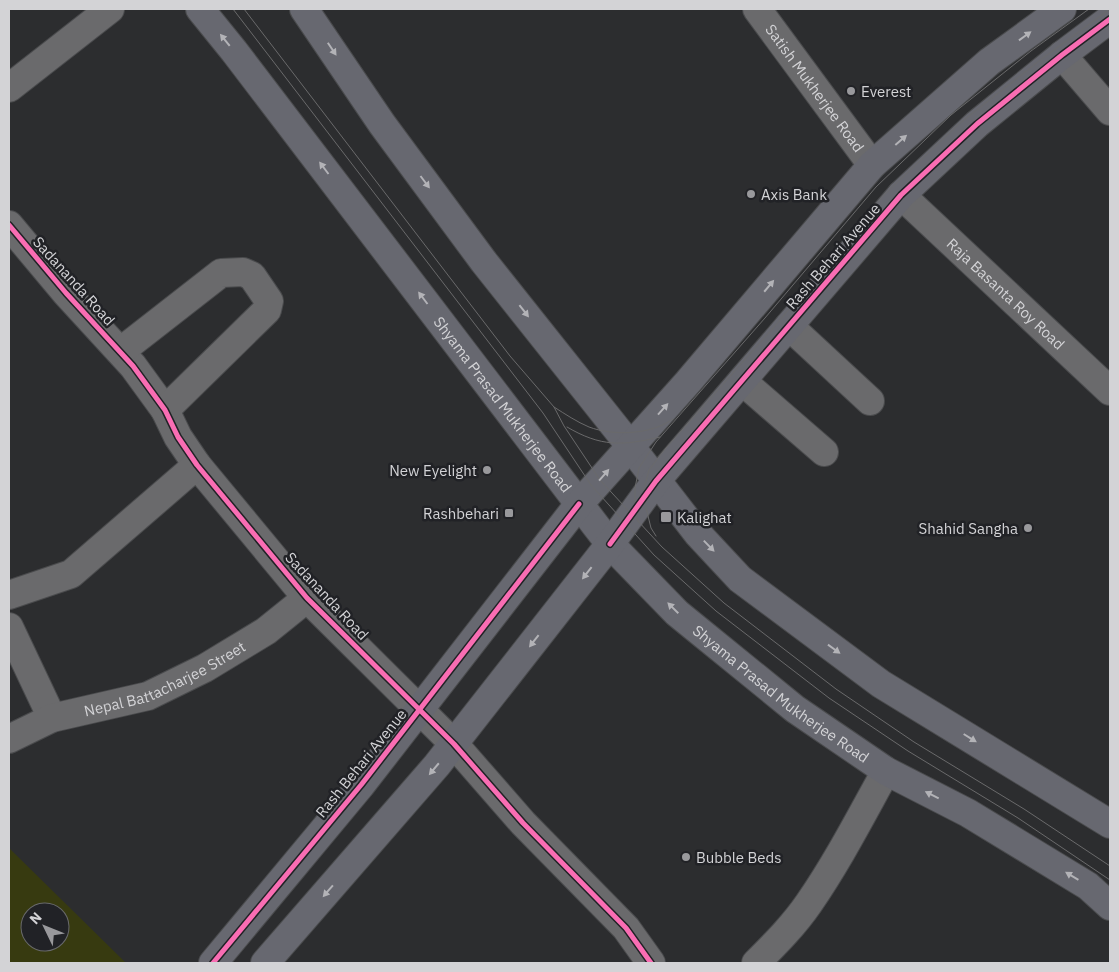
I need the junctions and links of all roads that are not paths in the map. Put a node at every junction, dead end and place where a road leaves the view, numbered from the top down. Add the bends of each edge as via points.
1 (110, 9) edge
2 (200, 9) edge
3 (304, 9) edge
4 (758, 9) edge
5 (1062, 9) edge
6 (1110, 19) edge
7 (1062, 55) junction
8 (9, 88) edge
9 (1110, 111) edge
10 (872, 165) junction
11 (902, 195) junction
12 (9, 225) edge
13 (789, 326) junction
14 (121, 351) junction
15 (742, 381) junction
16 (1110, 391) edge
17 (870, 401) dead end
18 (165, 410) junction
19 (630, 446) junction
20 (824, 452) dead end
21 (197, 465) junction
22 (656, 480) junction
23 (578, 504) junction
24 (610, 544) junction
25 (9, 595) edge
26 (308, 598) junction
27 (9, 627) edge
28 (420, 710) junction
29 (52, 718) junction
30 (9, 739) edge
31 (454, 744) junction
32 (886, 771) junction
33 (1110, 824) edge
34 (1110, 906) edge
35 (213, 963) edge
36 (265, 963) edge
37 (651, 963) edge
38 (756, 963) edge

1 - 8 street
23 -> 2 main road, Shyama Prasad Mukherjee Road
3 -> 19 main road via 382,124
4 - 10 street, Satish Mukherjee Road
10 -> 5 main road, Rash Behari Avenue via 989,62
6 - 7 main road, Rash Behari Avenue
7 - 9 street
7 - 11 main road, Rash Behari Avenue via 977,124
19 -> 10 main road, Rash Behari Avenue
11 - 13 main road, Rash Behari Avenue
11 - 16 street, Raja Basanta Roy Road
12 - 14 street, Sadananda Road via 66,293
13 - 15 main road, Rash Behari Avenue
13 - 17 street
14 - 18 street, Sadananda Road
14 - 18 street via 221,273 243,272 252,276 262,289 268,301 267,310
15 - 20 street
15 - 22 main road, Rash Behari Avenue
18 - 21 street, Sadananda Road via 178,438
19 - 22 main road
23 -> 19 main road, Rash Behari Avenue
21 - 25 street via 71,574
21 - 26 street, Sadananda Road
22 - 24 main road, Rash Behari Avenue
22 -> 33 main road via 698,534 740,579 881,684
23 - 24 main road, Shyama Prasad Mukherjee Road
23 - 28 main road, Rash Behari Avenue
24 -> 31 main road, Rash Behari Avenue
32 -> 24 main road, Shyama Prasad Mukherjee Road via 795,709 677,613
26 - 28 street, Sadananda Road
26 - 29 street, Nepal Battacharjee Street via 266,631 205,668 148,696
27 - 29 street
28 - 31 street, Sadananda Road
28 - 35 main road, Rash Behari Avenue
29 - 30 street, Nepal Battacharjee Street
31 -> 36 main road, Rash Behari Avenue
31 - 37 street, Sadananda Road via 523,823 626,928
34 -> 32 main road, Shyama Prasad Mukherjee Road via 1088,886 968,813
32 - 38 street via 808,905

